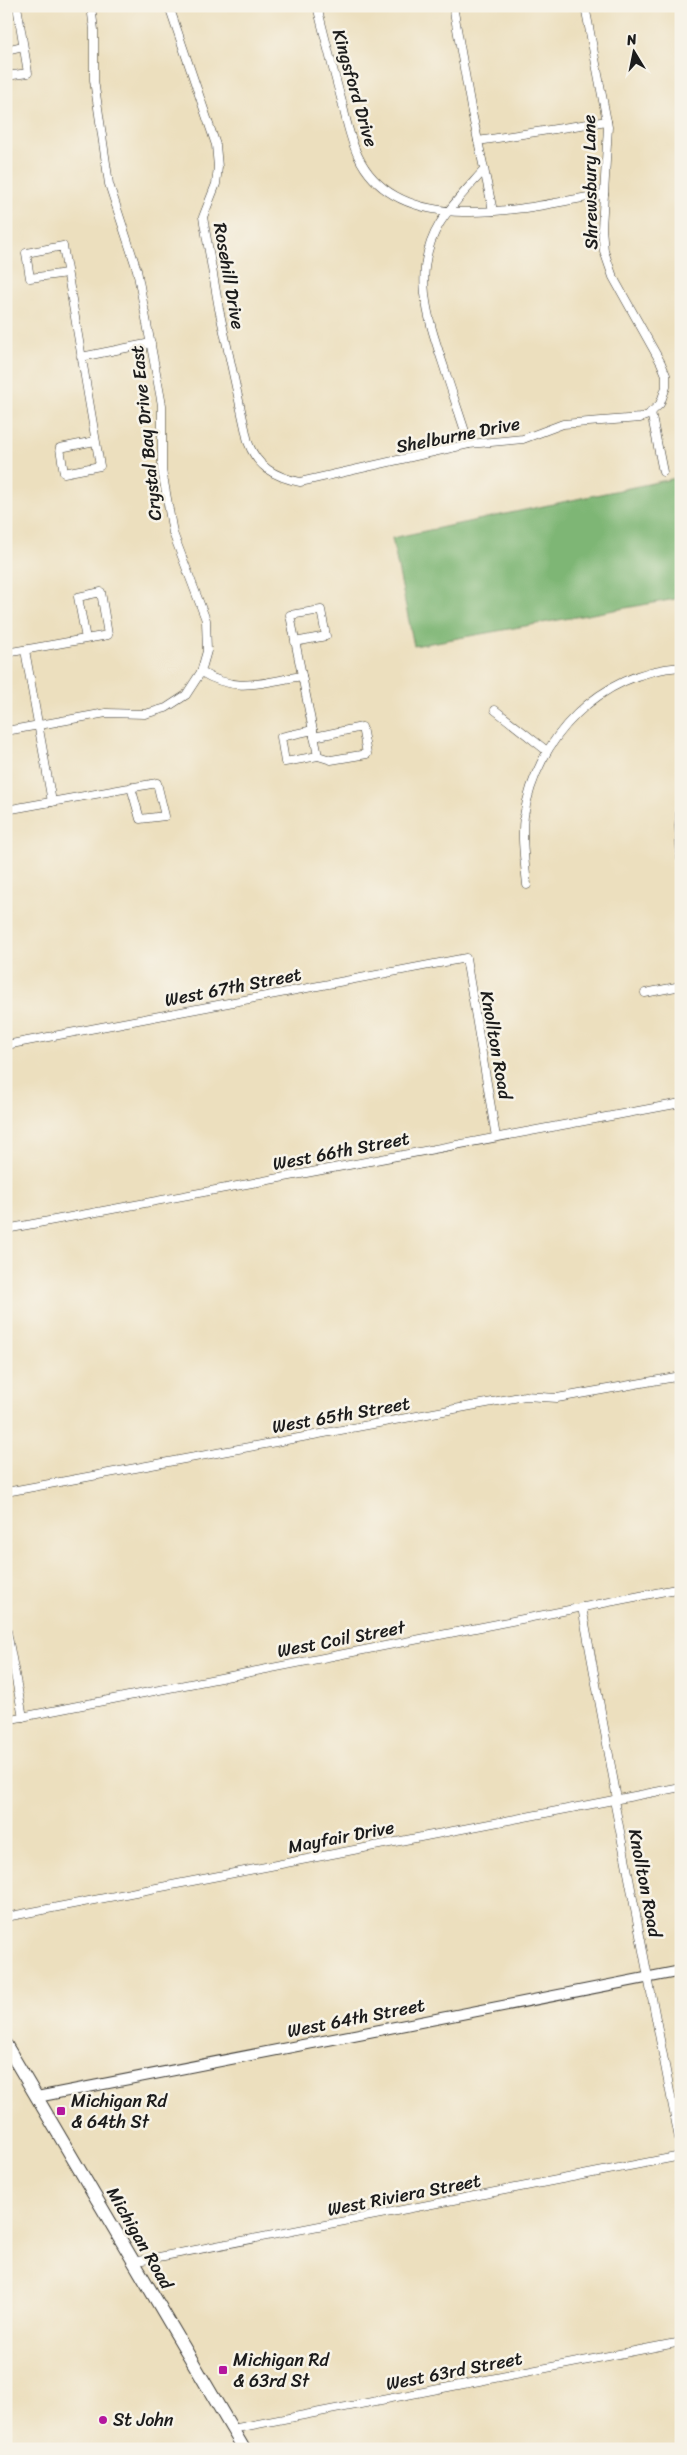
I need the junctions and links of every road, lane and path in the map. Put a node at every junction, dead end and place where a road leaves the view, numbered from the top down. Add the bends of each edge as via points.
1 (17, 6) edge
2 (91, 6) edge
3 (169, 6) edge
4 (317, 6) edge
5 (453, 6) edge
6 (585, 6) edge
7 (23, 46) junction
8 (6, 50) edge
9 (6, 76) edge
10 (607, 121) junction
11 (478, 141) junction
12 (484, 170) junction
13 (604, 194) junction
14 (448, 210) junction
15 (493, 211) junction
16 (67, 273) junction
17 (152, 343) junction
18 (81, 357) junction
19 (660, 404) joint
20 (651, 412) junction
21 (96, 441) junction
22 (469, 444) junction
23 (663, 472) dead end
24 (286, 479) joint
25 (86, 639) junction
26 (295, 642) junction
27 (25, 650) junction
28 (6, 654) edge
29 (681, 667) edge
30 (201, 672) junction
31 (302, 676) junction
32 (495, 710) dead end
33 (39, 726) junction
34 (6, 732) edge
35 (314, 733) junction
36 (547, 751) junction
37 (318, 756) junction
38 (131, 788) junction
39 (681, 800) edge
40 (52, 802) junction
41 (6, 810) edge
42 (681, 859) edge
43 (527, 885) dead end
44 (466, 958) joint
45 (681, 986) edge
46 (645, 993) dead end
47 (6, 1045) edge
48 (681, 1103) edge
49 (496, 1137) junction
50 (6, 1229) edge
51 (681, 1376) edge
52 (6, 1492) edge
53 (681, 1588) edge
54 (582, 1607) junction
55 (6, 1626) edge
56 (23, 1717) junction
57 (6, 1720) edge
58 (681, 1787) edge
59 (616, 1799) junction
60 (6, 1917) edge
61 (681, 1971) edge
62 (648, 1977) junction
63 (6, 2045) edge
64 (36, 2097) junction
65 (681, 2149) edge
66 (681, 2156) edge
67 (133, 2262) junction
68 (681, 2342) edge
69 (232, 2430) junction
70 (244, 2449) edge

1 - 7 street
2 - 17 street, Crystal Bay Drive East via 94,80 109,184 136,264
3 - 24 street, Rosehill Drive via 216,145 216,184 203,217 215,291 248,442 263,467
4 - 14 street, Kingsford Drive via 352,142 362,164 380,186 401,200 424,209
5 - 11 street
6 - 10 street, Shrewsbury Lane
7 - 8 street
7 - 9 street via 28,73
10 - 11 street
10 - 13 street, Shrewsbury Lane
11 - 12 street
12 - 14 street
12 - 15 street
13 - 15 street, Kingsford Drive
13 - 19 street, Shrewsbury Lane via 602,232 605,256 613,277 663,367 666,387
14 - 15 street, Kingsford Drive
14 - 22 street via 428,252 424,296 428,320
16 - 16 street via 63,246 26,253 30,278
16 - 18 street
17 - 18 street
17 - 30 street, Crystal Bay Drive East via 163,419 162,476 173,533 208,629 207,651
18 - 21 street
19 - 20 street, Shelburne Drive
20 - 22 street, Shelburne Drive via 640,418 563,424 523,439
20 - 23 street
21 - 21 street via 60,448 64,473 100,466
22 - 24 street, Shelburne Drive via 309,481
25 - 25 street via 78,597 101,592 108,634
25 - 27 street
26 - 26 street via 290,615 321,610 326,636
26 - 31 street
27 - 28 street
27 - 33 street
29 - 36 street via 650,672 602,694 565,726
30 - 31 street via 216,682 233,686
30 - 33 street, Crystal Bay Drive East via 178,702 154,712 106,713
31 - 35 street
32 - 36 street
33 - 34 street, Crystal Bay Drive East
33 - 40 street
35 - 37 street
35 - 37 street via 281,737 286,762
35 - 37 street via 362,727 367,754 331,760
36 - 43 street via 532,783 524,817
38 - 38 street via 140,819 165,816 157,783
38 - 40 street
39 - 42 street via 678,826
40 - 41 street
44 - 47 street, West 67th Street
44 - 49 street, Knollton Road
45 - 46 street
48 - 49 street, West 66th Street
49 - 50 street, West 66th Street
51 - 52 street, West 65th Street via 557,1398 525,1396
53 - 54 street, West Coil Street
54 - 56 street, West Coil Street
54 - 59 street, Knollton Road
55 - 56 street
56 - 57 street, West Coil Street
58 - 59 street, Mayfair Drive
59 - 60 street, Mayfair Drive
59 - 62 street, Knollton Road
61 - 62 street, West 64th Street
62 - 64 street, West 64th Street
62 - 65 street, Knollton Road
63 - 64 main road, Michigan Road
64 - 67 main road, Michigan Road
66 - 67 street, West Riviera Street
67 - 69 main road, Michigan Road
68 - 69 street, West 63rd Street
69 - 70 main road, Michigan Road

